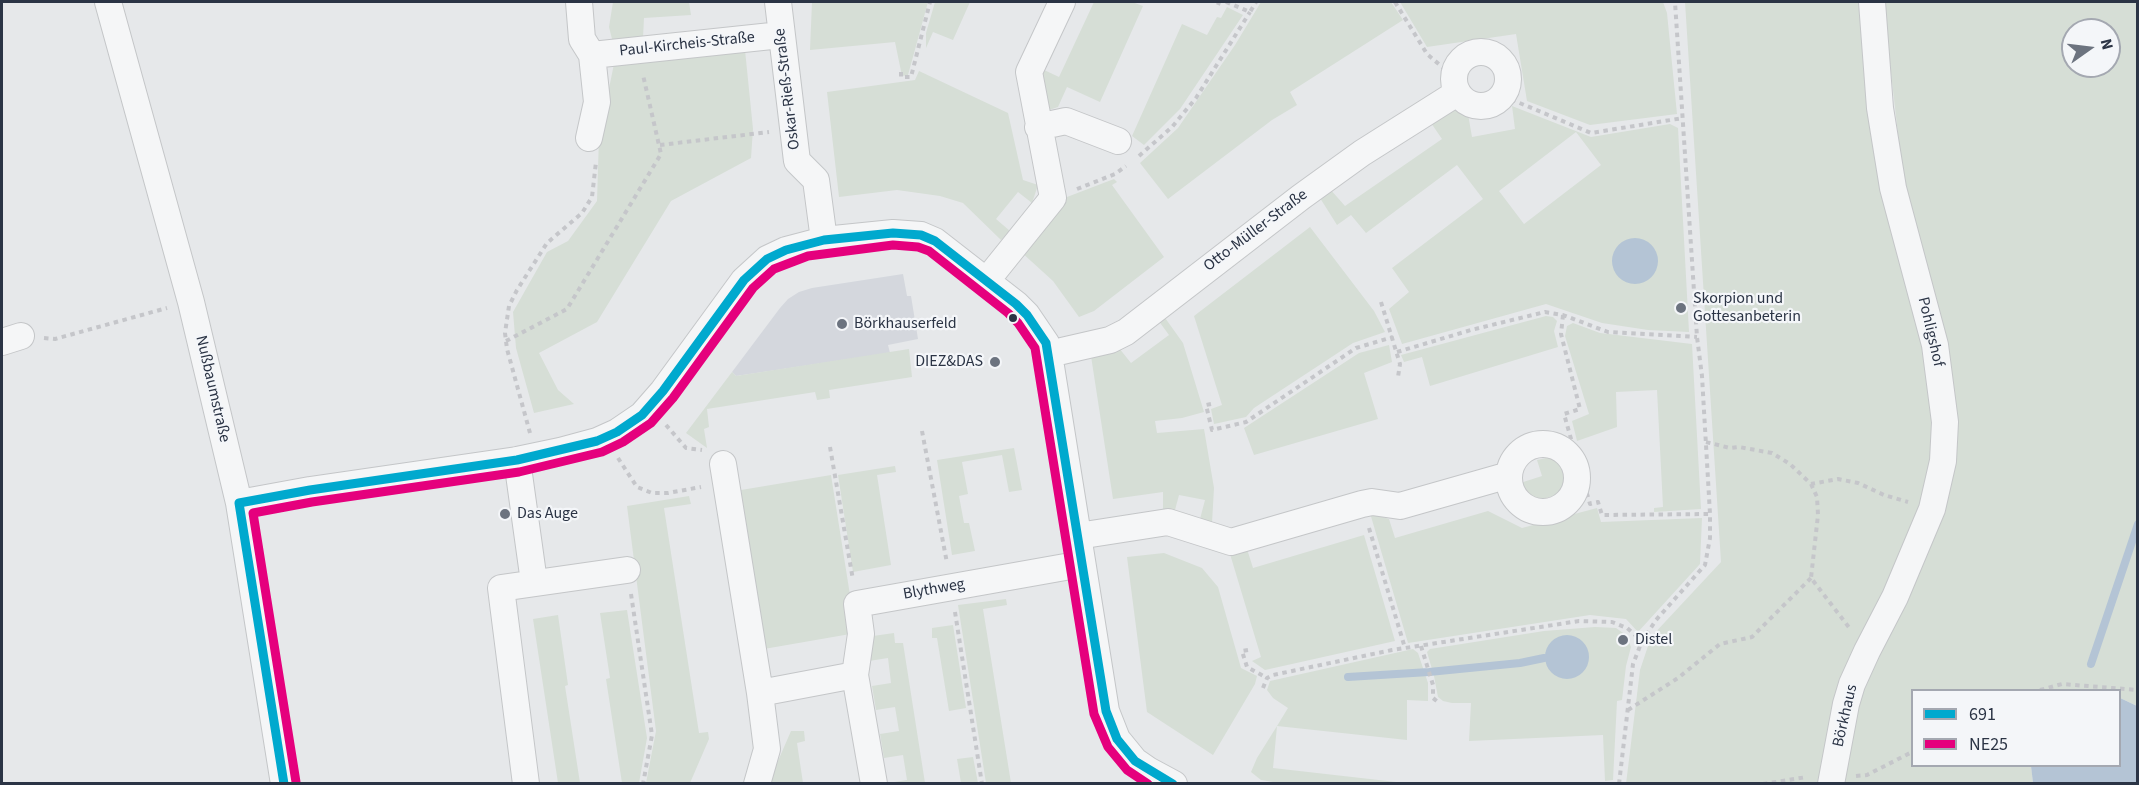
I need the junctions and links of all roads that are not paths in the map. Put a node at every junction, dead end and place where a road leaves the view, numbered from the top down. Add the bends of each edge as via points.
1 (108, 2) edge
2 (579, 2) edge
3 (778, 2) edge
4 (1062, 2) edge
5 (1872, 2) edge
6 (781, 35) junction
7 (592, 55) junction
8 (1455, 85) junction
9 (1038, 128) junction
10 (589, 138) road end
11 (1119, 141) dead end
12 (824, 240) junction
13 (987, 280) junction
14 (1049, 354) junction
15 (527, 458) junction
16 (725, 473) road end
17 (1509, 475) junction
18 (239, 503) junction
19 (1078, 536) junction
20 (1082, 564) junction
21 (627, 570) road end
22 (534, 582) junction
23 (1867, 651) joint
24 (855, 675) junction
25 (760, 693) junction
26 (1832, 779) edge
27 (284, 783) edge
28 (526, 783) edge
29 (757, 783) edge
30 (874, 783) edge
31 (1174, 783) edge

1 - 18 street, Nußbaumstraße via 191,302
2 - 7 street via 582,39
3 - 6 street, Oskar-Rieß-Straße
4 - 9 street via 1029,72
5 - 23 street, Pohligshof via 1880,108 1893,188 1935,345 1945,422 1943,461 1932,509
6 - 7 street, Paul-Kircheis-Straße
6 - 12 street, Oskar-Rieß-Straße via 797,161 816,180
7 - 10 street via 597,102
8 - 8 street, Otto-Müller-Straße via 1463,100 1479,107 1489,106 1503,96 1508,78 1495,55 1477,52 1461,60
8 - 14 street, Otto-Müller-Straße via 1300,196 1126,332 1110,340
9 - 11 street via 1066,121
9 - 13 street via 1053,198
12 - 13 street via 893,233 921,235
12 - 15 street via 786,250 753,270 663,392 631,423 560,452
13 - 14 street via 1027,315 1039,330
14 - 19 street
15 - 18 street
15 - 22 street
16 - 25 street
17 - 17 street via 1509,486 1521,505 1541,513 1552,512 1570,500 1576,490 1578,467 1562,449 1539,444 1519,454
17 - 19 street via 1400,506 1362,504 1231,542 1168,522
18 - 27 street, Nußbaumstraße
19 - 20 street
20 - 24 street, Blythweg via 857,604 861,634
20 - 31 street via 1110,725 1135,761
21 - 22 street
22 - 28 street via 501,588
23 - 26 street, Börkhaus via 1846,704
24 - 25 street
24 - 30 street
25 - 29 street via 767,749

